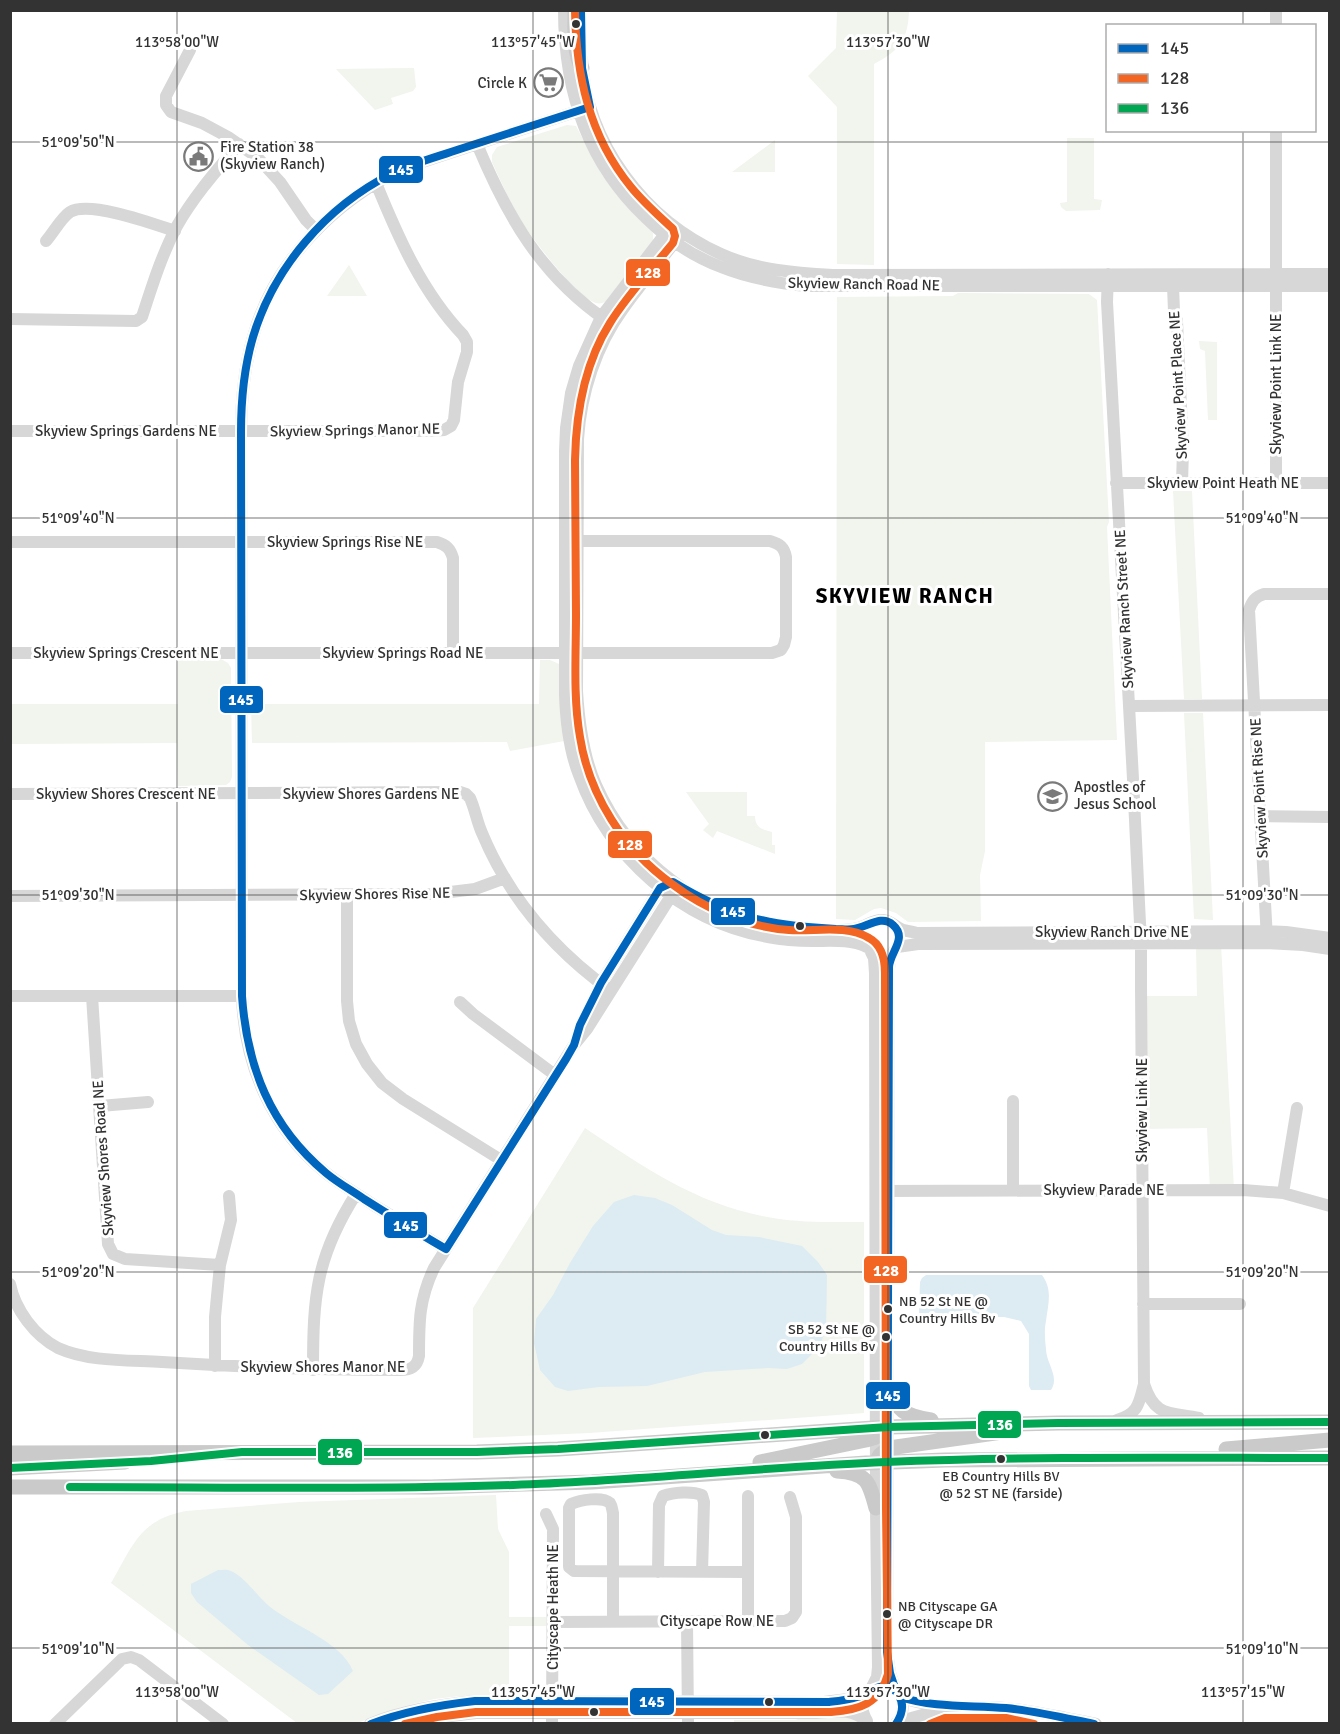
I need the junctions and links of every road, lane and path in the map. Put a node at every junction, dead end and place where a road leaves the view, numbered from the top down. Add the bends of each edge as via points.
1 (564, 10) edge
2 (575, 10) edge
3 (581, 10) edge
4 (190, 50) dead end
5 (582, 68) junction
6 (584, 109) junction
7 (1276, 132) edge
8 (239, 144) junction
9 (477, 144) junction
10 (376, 183) junction
11 (316, 230) junction
12 (175, 231) junction
13 (673, 234) junction
14 (46, 241) dead end
15 (1329, 274) edge
16 (1108, 280) junction
17 (1276, 280) junction
18 (1173, 286) junction
19 (1329, 286) edge
20 (601, 317) junction
21 (10, 320) edge
22 (613, 325) junction
23 (10, 431) edge
24 (241, 432) junction
25 (1116, 483) junction
26 (1182, 483) junction
27 (1276, 483) junction
28 (1329, 483) edge
29 (10, 542) edge
30 (571, 542) junction
31 (241, 543) junction
32 (1329, 594) edge
33 (10, 653) edge
34 (241, 653) junction
35 (453, 653) junction
36 (571, 653) junction
37 (1254, 705) junction
38 (1329, 705) edge
39 (1129, 706) junction
40 (10, 794) edge
41 (242, 794) junction
42 (1261, 816) junction
43 (1329, 817) edge
44 (505, 878) junction
45 (673, 882) junction
46 (660, 888) junction
47 (242, 895) junction
48 (347, 895) junction
49 (10, 896) edge
50 (671, 896) junction
51 (870, 924) junction
52 (895, 925) junction
53 (1267, 937) junction
54 (1140, 938) junction
55 (1329, 938) edge
56 (895, 949) junction
57 (1329, 949) edge
58 (869, 950) junction
59 (601, 983) junction
60 (611, 991) junction
61 (10, 996) edge
62 (92, 996) junction
63 (242, 996) junction
64 (460, 1002) dead end
65 (574, 1045) junction
66 (555, 1075) junction
67 (1013, 1101) dead end
68 (148, 1102) dead end
69 (100, 1106) junction
70 (1297, 1108) dead end
71 (501, 1161) junction
72 (882, 1190) junction
73 (1013, 1190) junction
74 (1143, 1190) junction
75 (1283, 1193) junction
76 (356, 1194) junction
77 (229, 1196) dead end
78 (1329, 1206) edge
79 (446, 1249) junction
80 (220, 1265) junction
81 (10, 1284) edge
82 (1143, 1304) junction
83 (1240, 1304) dead end
84 (215, 1366) junction
85 (313, 1370) junction
86 (1143, 1384) junction
87 (888, 1387) junction
88 (1219, 1422) junction
89 (1329, 1422) edge
90 (1059, 1423) junction
91 (1109, 1423) junction
92 (961, 1424) junction
93 (880, 1430) junction
94 (1329, 1440) edge
95 (242, 1452) junction
96 (10, 1453) edge
97 (884, 1457) junction
98 (1109, 1458) junction
99 (1296, 1458) junction
100 (1329, 1458) edge
101 (1329, 1463) edge
102 (10, 1468) edge
103 (793, 1468) junction
104 (705, 1473) junction
105 (10, 1487) edge
106 (748, 1496) dead end
107 (790, 1497) dead end
108 (876, 1508) junction
109 (546, 1514) dead end
110 (613, 1572) junction
111 (658, 1572) junction
112 (702, 1572) junction
113 (748, 1572) junction
114 (687, 1621) junction
115 (748, 1621) junction
116 (553, 1622) junction
117 (612, 1622) junction
118 (868, 1692) junction
119 (898, 1694) junction
120 (553, 1701) junction
121 (943, 1707) junction
122 (689, 1713) edge
123 (553, 1719) edge
124 (62, 1722) edge
125 (868, 1722) edge
126 (896, 1723) edge
127 (223, 1724) edge
128 (370, 1724) edge
129 (412, 1724) edge
130 (1096, 1724) edge

1 - 6 street, Skyview Ranch Road NE via 565,52
2 - 5 main road via 576,50
3 - 5 street, Skyview Ranch Road NE
4 - 8 street via 166,96 166,105 171,112 202,123
5 - 6 street, Skyview Ranch Road NE
6 - 9 street
6 - 13 street, Skyview Ranch Road NE via 622,171
7 - 17 street, Skyview Point Link NE
8 - 11 street via 274,174
8 - 12 street via 204,186
9 - 10 street via 404,168
9 - 20 street via 507,209 531,246 557,278
10 - 11 street via 343,205
10 - 24 street, Skyview Springs Manor NE via 410,260 467,342 451,426 433,431
11 - 24 street via 283,273 254,335 244,386
12 - 14 street via 125,215 76,209 68,213
12 - 21 street via 142,317 136,321
13 - 16 street, Skyview Ranch Road NE via 746,263 806,274
13 - 20 street
13 - 22 street
15 - 17 street, Skyview Ranch Road NE
16 - 17 street, Skyview Ranch Road NE
16 - 18 street, Skyview Ranch Road NE
16 - 25 street, Skyview Ranch Street NE
17 - 18 street, Skyview Ranch Road NE
17 - 19 street, Skyview Ranch Road NE
17 - 27 street, Skyview Point Link NE
18 - 26 street, Skyview Point Place NE
20 - 22 street
20 - 30 street via 579,366 568,410 565,451
22 - 30 street via 591,373 579,420
23 - 24 street, Skyview Springs Gardens NE
24 - 31 street
25 - 26 street, Skyview Point Heath NE
25 - 39 street, Skyview Ranch Street NE
26 - 27 street, Skyview Point Heath NE
27 - 28 street, Skyview Point Heath NE
29 - 31 street
30 - 36 street
30 - 36 street, Skyview Springs Road NE via 770,541 785,550 786,567 786,637 781,650
31 - 34 street
31 - 35 street, Skyview Springs Rise NE via 445,544 453,558
32 - 37 street, Skyview Point Rise NE via 1264,594 1251,602
33 - 34 street, Skyview Springs Crescent NE
34 - 35 street, Skyview Springs Road NE
34 - 41 street
35 - 36 street, Skyview Springs Road NE
36 - 45 street via 583,744 595,784 627,837
36 - 46 street via 566,717 585,792 624,854
37 - 38 street
37 - 39 street
37 - 42 street, Skyview Point Rise NE
39 - 54 street, Skyview Ranch Street NE
40 - 41 street, Skyview Shores Crescent NE
41 - 44 street, Skyview Shores Gardens NE via 460,792 470,798 482,833
41 - 47 street
42 - 43 street
42 - 53 street, Skyview Point Rise NE
44 - 48 street, Skyview Shores Rise NE via 456,893
44 - 59 street, Skyview Shores Gardens NE via 551,939
45 - 46 street
45 - 50 street, Skyview Shores Manor NE
45 - 51 street via 706,902 768,924 848,930
46 - 50 street
46 - 59 street, Skyview Shores Manor NE
47 - 48 street, Skyview Shores Rise NE
47 - 49 street
47 - 63 street
48 - 71 street via 349,1021 367,1064 382,1083 403,1099
50 - 58 street via 705,916 755,934 784,940 852,942
50 - 60 street, Skyview Shores Manor NE
51 - 52 street via 880,920
51 - 58 street via 864,933
52 - 54 street, Skyview Ranch Drive NE via 917,933
52 - 56 street via 900,935
53 - 54 street, Skyview Ranch Drive NE
53 - 55 street, Skyview Ranch Drive NE via 1286,932
53 - 57 street, Skyview Ranch Drive NE
54 - 56 street, Skyview Ranch Drive NE via 918,944
54 - 74 street, Skyview Link NE
56 - 58 street via 884,956
56 - 72 street via 889,968
58 - 72 street via 875,966
59 - 60 street, Skyview Shores Gardens NE
59 - 65 street, Skyview Shores Manor NE
60 - 65 street, Skyview Shores Manor NE
61 - 62 street
62 - 63 street
62 - 69 street, Skyview Shores Road NE
63 - 76 street via 249,1052 271,1106 290,1136 312,1160
64 - 66 street
65 - 66 street, Skyview Shores Manor NE
66 - 71 street, Skyview Shores Manor NE
67 - 73 street
68 - 69 street
69 - 80 street, Skyview Shores Road NE via 108,1244 113,1254 125,1260
70 - 75 street
71 - 79 street, Skyview Shores Manor NE
72 - 73 street, Skyview Parade NE
72 - 87 street
72 - 93 street
73 - 74 street, Skyview Parade NE
74 - 75 street, Skyview Parade NE
74 - 82 street, Skyview Link NE
75 - 78 street, Skyview Parade NE
76 - 79 street
76 - 85 street via 330,1241 319,1277
77 - 80 street via 231,1220
79 - 85 street, Skyview Shores Manor NE via 426,1286 420,1308 419,1356 415,1366 409,1370
80 - 84 street
81 - 84 street, Skyview Shores Manor NE via 29,1323 58,1347 92,1357
82 - 83 street
82 - 86 street, Skyview Link NE
84 - 85 street, Skyview Shores Manor NE
86 - 88 street via 1158,1408
86 - 91 street, Skyview Link NE via 1135,1410
87 - 92 main road via 895,1404 907,1414
87 - 93 street
88 - 89 main road
88 - 91 main road
90 - 91 main road
90 - 92 main road
90 - 97 main road
92 - 93 main road
93 - 95 main road via 477,1452
93 - 97 street
93 - 97 street
93 - 104 main road
94 - 98 main road
95 - 96 main road
95 - 102 main road
97 - 98 main road
97 - 103 main road
97 - 108 street
97 - 119 street via 887,1652
98 - 99 main road
99 - 100 main road
99 - 101 main road
103 - 104 main road
103 - 108 main road via 858,1474 871,1490
104 - 105 main road via 431,1487
106 - 113 street
107 - 115 street, Cityscape Row NE via 796,1517 795,1615 785,1621
108 - 118 street via 878,1667
109 - 116 street, Cityscape Heath NE via 553,1529
110 - 110 street via 612,1507 600,1500 571,1504 569,1567 574,1571
110 - 111 street
110 - 117 street
111 - 112 street
111 - 112 street via 659,1504 669,1494 696,1493 702,1495 704,1502
112 - 113 street
113 - 115 street
114 - 115 street, Cityscape Row NE
114 - 117 street, Cityscape Row NE
114 - 122 street
116 - 117 street, Cityscape Row NE
116 - 120 street, Cityscape Heath NE
118 - 119 street via 887,1686
118 - 122 street via 824,1702
118 - 125 street via 862,1710
119 - 121 street via 917,1703
119 - 126 street via 903,1708
120 - 122 street
120 - 123 street, Cityscape Heath NE
120 - 128 street via 439,1705
121 - 126 street
121 - 130 street via 1007,1708
122 - 123 street
122 - 125 street via 843,1711 855,1713
123 - 129 street via 476,1713
124 - 127 street via 122,1659 131,1657

